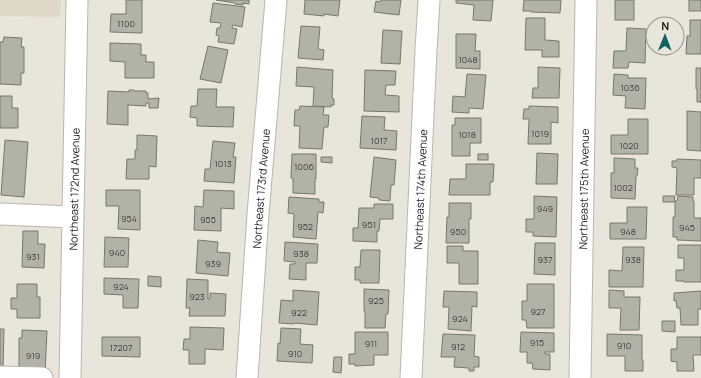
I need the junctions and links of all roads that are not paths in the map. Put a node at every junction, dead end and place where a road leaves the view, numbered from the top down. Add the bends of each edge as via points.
1 (77, 0) edge
2 (276, 0) edge
3 (429, 0) edge
4 (586, 0) edge
5 (0, 214) edge
6 (73, 217) junction
7 (0, 377) edge
8 (42, 378) edge
9 (70, 378) edge
10 (247, 378) edge
11 (411, 378) edge
12 (580, 378) edge

1 - 6 street, Northeast 172nd Avenue
2 - 10 street, Northeast 173rd Avenue
3 - 11 street, Northeast 174th Avenue
4 - 12 street, Northeast 175th Avenue
5 - 6 street
6 - 9 street, Northeast 172nd Avenue
7 - 8 street

